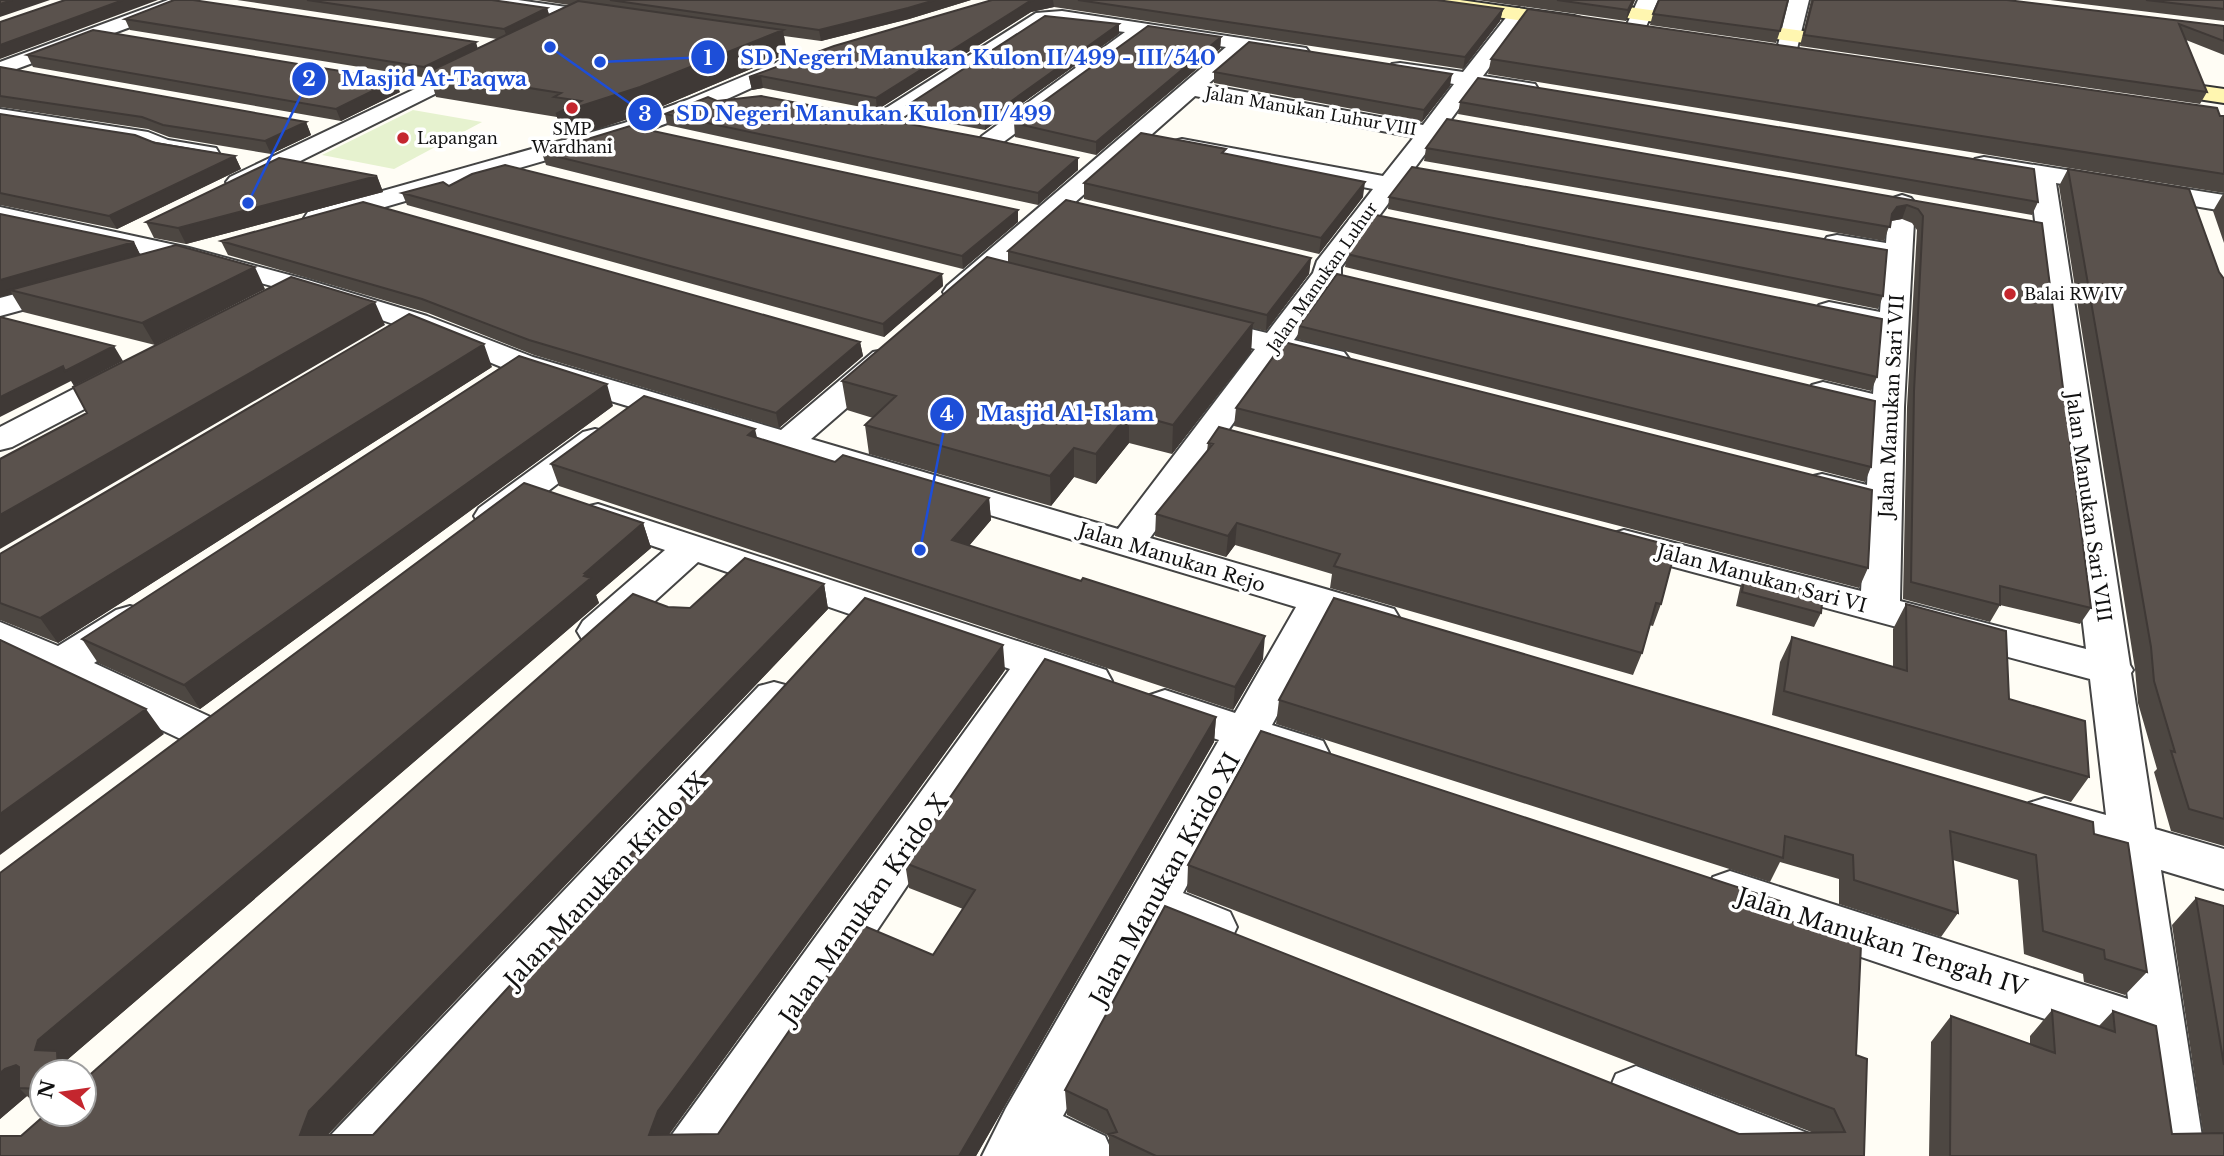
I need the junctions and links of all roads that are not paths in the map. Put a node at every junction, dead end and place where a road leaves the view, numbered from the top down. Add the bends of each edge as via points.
1 (479, 0) edge
2 (1424, 0) edge
3 (1799, 0) edge
4 (187, 1) edge
5 (1526, 7) edge
6 (580, 15) junction
7 (1641, 15) edge
8 (634, 23) edge
9 (1143, 29) junction
10 (544, 32) edge
11 (97, 33) junction
12 (136, 40) edge
13 (1243, 43) junction
14 (782, 44) edge
15 (1788, 44) junction
16 (1871, 47) edge
17 (492, 49) edge
18 (1323, 56) edge
19 (1854, 63) edge
20 (1377, 65) edge
21 (0, 70) edge
22 (40, 77) edge
23 (1470, 80) junction
24 (388, 82) edge
25 (2129, 83) edge
26 (430, 88) junction
27 (1191, 89) junction
28 (1552, 93) edge
29 (2224, 96) edge
30 (763, 98) edge
31 (695, 105) junction
32 (2142, 105) edge
33 (857, 115) edge
34 (0, 116) edge
35 (2224, 117) edge
36 (883, 120) junction
37 (304, 124) edge
38 (910, 125) edge
39 (1435, 127) junction
40 (1471, 127) edge
41 (632, 128) junction
42 (343, 131) junction
43 (0, 136) edge
44 (669, 136) edge
45 (964, 136) edge
46 (1135, 137) junction
47 (990, 141) junction
48 (1015, 146) edge
49 (72, 151) edge
50 (1960, 160) edge
51 (274, 165) junction
52 (509, 166) junction
53 (2042, 173) junction
54 (1405, 174) junction
55 (549, 176) edge
56 (224, 186) edge
57 (2192, 198) junction
58 (1902, 203) edge
59 (2224, 203) edge
60 (365, 204) junction
61 (1087, 209) edge
62 (1052, 210) junction
63 (1015, 211) edge
64 (0, 215) edge
65 (418, 219) edge
66 (2201, 224) edge
67 (290, 226) edge
68 (147, 228) edge
69 (122, 240) junction
70 (1818, 240) edge
71 (239, 241) edge
72 (1899, 254) junction
73 (189, 256) junction
74 (135, 270) edge
75 (942, 275) edge
76 (987, 277) junction
77 (94, 281) edge
78 (298, 286) junction
79 (263, 304) edge
80 (1800, 305) edge
81 (0, 307) edge
82 (940, 308) edge
83 (0, 318) edge
84 (1169, 318) edge
85 (416, 322) junction
86 (1895, 324) junction
87 (40, 328) edge
88 (384, 341) edge
89 (1275, 345) junction
90 (886, 347) edge
91 (137, 356) edge
92 (1368, 369) edge
93 (1794, 385) edge
94 (644, 402) junction
95 (1888, 407) junction
96 (0, 440) edge
97 (786, 443) junction
98 (1793, 477) edge
99 (526, 490) junction
100 (1886, 501) junction
101 (1588, 533) edge
102 (460, 540) edge
103 (1127, 543) junction
104 (692, 547) junction
105 (1320, 601) junction
106 (155, 603) edge
107 (861, 603) junction
108 (1880, 610) junction
109 (1413, 629) edge
110 (0, 636) edge
111 (568, 656) edge
112 (1036, 663) junction
113 (61, 664) junction
114 (2112, 670) junction
115 (238, 707) edge
116 (1246, 734) junction
117 (1352, 768) edge
118 (2013, 807) edge
119 (2133, 842) junction
120 (2224, 869) edge
121 (1683, 877) edge
122 (1152, 903) junction
123 (1255, 944) edge
124 (2159, 1033) junction
125 (1590, 1075) edge
126 (1018, 1142) edge
127 (350, 1156) edge
128 (691, 1156) edge
129 (1085, 1156) edge
130 (1796, 1156) edge
131 (2176, 1156) edge

1 - 6 street
2 - 5 street
3 - 15 street
4 - 11 street
5 - 7 street
5 - 23 street, Jalan Manukan Luhur
6 - 8 street
6 - 10 street
7 - 15 street
9 - 13 street
9 - 36 street via 1039,18
9 - 47 street
11 - 12 street
11 - 21 street
13 - 18 street
13 - 27 street
14 - 31 street via 811,52
15 - 16 street
15 - 19 street
17 - 26 street
20 - 23 street
21 - 22 street
23 - 28 street
23 - 39 street, Jalan Manukan Luhur
24 - 26 street
25 - 29 street
26 - 42 street
27 - 39 street, Jalan Manukan Luhur VIII
27 - 46 street
30 - 31 street
31 - 41 street
32 - 35 street
33 - 36 street
34 - 51 street
36 - 38 street
37 - 42 street
39 - 40 street, Jalan Manukan Luhur VIII
39 - 54 street, Jalan Manukan Luhur
41 - 44 street
41 - 52 street
42 - 51 street
43 - 49 street
45 - 47 street
46 - 54 street
46 - 62 street via 1089,164
47 - 48 street
50 - 53 street
51 - 56 street
52 - 55 street
52 - 60 street
53 - 57 street
53 - 114 street, Jalan Manukan Sari VIII via 2037,227
54 - 89 street, Jalan Manukan Luhur via 1378,218 1327,271
57 - 59 street
57 - 66 street
58 - 72 street, Jalan Manukan Sari VII
60 - 65 street
60 - 67 street
61 - 62 street
62 - 63 street
62 - 76 street
64 - 69 street, Jalan Manukan Rejo
68 - 69 street
69 - 73 street, Jalan Manukan Rejo
70 - 72 street
71 - 73 street
72 - 86 street, Jalan Manukan Sari VII
73 - 74 street
73 - 78 street, Jalan Manukan Rejo
75 - 76 street
76 - 82 street
77 - 81 street
78 - 79 street
78 - 85 street, Jalan Manukan Rejo
80 - 86 street
83 - 87 street
84 - 89 street
85 - 88 street
85 - 94 street, Jalan Manukan Rejo via 508,373
86 - 95 street, Jalan Manukan Sari VII
89 - 92 street
89 - 103 street, Jalan Manukan Luhur via 1226,438
90 - 97 street
91 - 96 street
93 - 95 street
94 - 97 street, Jalan Manukan Rejo
94 - 99 street
95 - 100 street, Jalan Manukan Sari VII
97 - 103 street, Jalan Manukan Rejo
98 - 100 street
99 - 102 street
99 - 104 street
100 - 108 street, Jalan Manukan Sari VII
101 - 108 street, Jalan Manukan Sari VI
103 - 105 street, Jalan Manukan Rejo
104 - 107 street
104 - 111 street
105 - 109 street, Jalan Manukan Rejo
105 - 116 street, Jalan Manukan Krido XI
106 - 113 street
107 - 112 street
107 - 127 street, Jalan Manukan Krido IX
108 - 114 street, Jalan Manukan Sari VI
110 - 113 street
112 - 116 street
112 - 128 street, Jalan Manukan Krido X
113 - 115 street via 188,744
114 - 119 street, Jalan Manukan Sari VIII
116 - 117 street
116 - 122 street, Jalan Manukan Krido XI
118 - 119 street
119 - 120 street
119 - 124 street, Jalan Manukan Sari VIII
121 - 124 street, Jalan Manukan Tengah IV
122 - 123 street
122 - 126 street, Jalan Manukan Krido XI
124 - 131 street, Jalan Manukan Sari VIII
125 - 130 street
126 - 129 street

